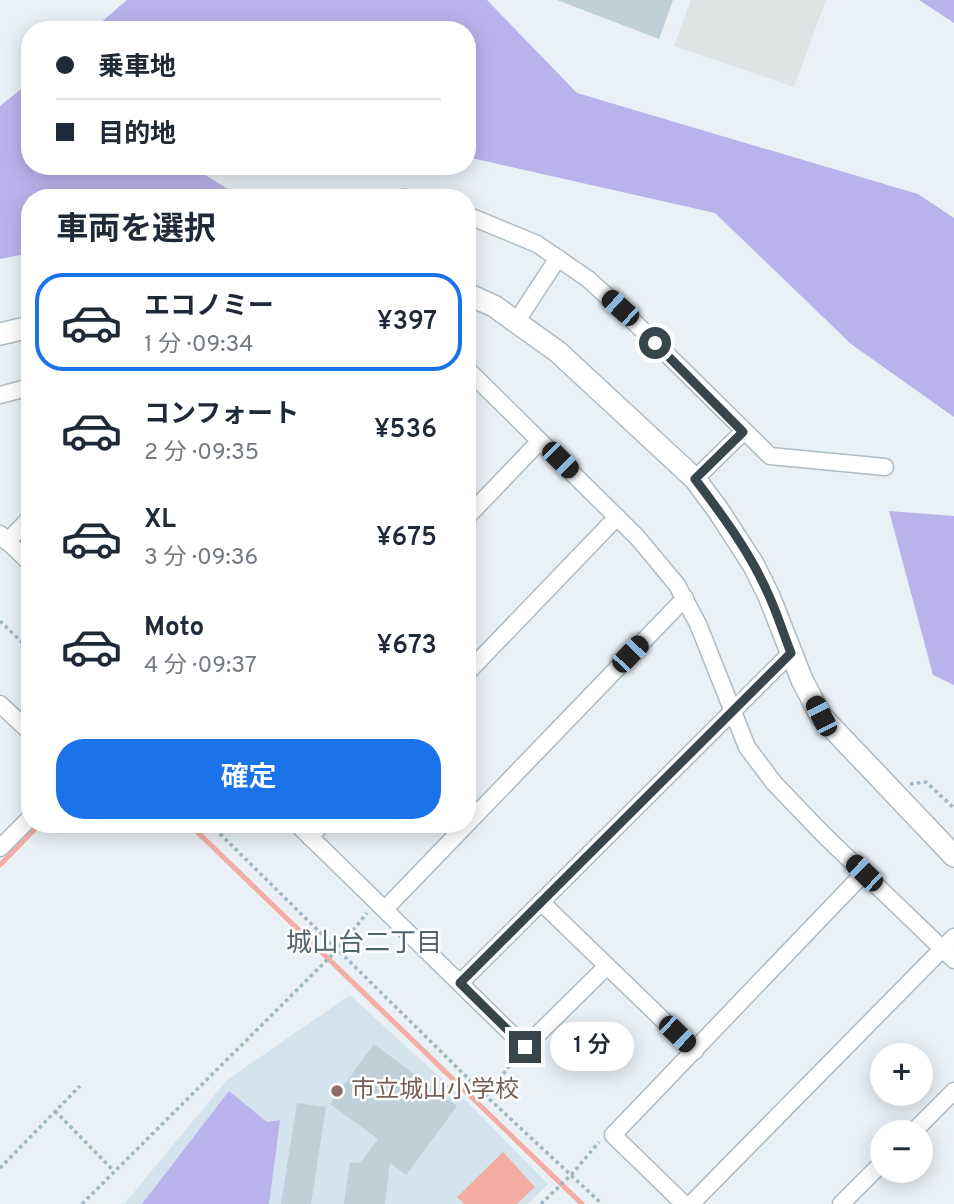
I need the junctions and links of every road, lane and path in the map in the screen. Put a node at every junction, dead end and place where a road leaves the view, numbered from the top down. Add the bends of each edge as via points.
1 (476, 219) edge
2 (558, 258) junction
3 (476, 298) edge
4 (516, 322) junction
5 (21, 329) edge
6 (0, 334) edge
7 (476, 378) edge
8 (21, 389) edge
9 (0, 395) edge
10 (743, 432) junction
11 (540, 441) junction
12 (885, 467) dead end
13 (695, 479) junction
14 (476, 508) edge
15 (617, 517) junction
16 (21, 525) edge
17 (4, 538) edge
18 (21, 554) edge
19 (684, 598) junction
20 (0, 621) edge
21 (21, 641) edge
22 (791, 653) junction
23 (476, 664) edge
24 (0, 704) edge
25 (734, 710) junction
26 (21, 724) edge
27 (897, 798) junction
28 (954, 808) edge
29 (476, 815) edge
30 (21, 826) edge
31 (219, 833) edge
32 (306, 833) edge
33 (314, 833) edge
34 (458, 833) edge
35 (310, 837) junction
36 (2, 842) edge
37 (954, 856) edge
38 (864, 873) junction
39 (541, 902) junction
40 (381, 906) junction
41 (954, 937) edge
42 (338, 949) junction
43 (942, 949) junction
44 (954, 960) edge
45 (607, 966) junction
46 (460, 983) junction
47 (525, 1047) junction
48 (695, 1051) junction
49 (80, 1086) dead end
50 (954, 1091) edge
51 (486, 1096) junction
52 (55, 1111) junction
53 (925, 1120) edge
54 (613, 1135) junction
55 (0, 1168) edge
56 (114, 1171) junction
57 (572, 1174) junction
58 (870, 1175) edge
59 (82, 1204) edge
60 (541, 1204) edge
61 (602, 1204) edge
62 (684, 1204) edge
63 (691, 1204) edge
64 (841, 1204) edge

1 - 2 street via 537,244
2 - 4 street
2 - 10 street via 620,308
3 - 4 street
4 - 13 street via 558,352
5 - 6 street
7 - 11 street
8 - 9 street
10 - 12 street via 769,456
10 - 13 street
11 - 14 street
11 - 15 street
13 - 22 street via 753,564
15 - 19 street via 677,584
15 - 23 street
16 - 17 street
17 - 18 street
19 - 25 street
19 - 29 street
20 - 21 path
22 - 25 street
22 - 27 street via 821,716
24 - 26 street
25 - 38 street via 747,747 774,783
25 - 39 street
27 - 28 path via 911,784 926,782
27 - 37 street
30 - 36 street
31 - 42 path
32 - 35 street
33 - 35 street
34 - 40 street
35 - 40 street
38 - 43 street
38 - 48 street
39 - 45 street
39 - 46 street
40 - 42 path
40 - 46 street
41 - 43 street
42 - 51 path
42 - 56 path
43 - 44 street
43 - 63 street
45 - 47 street
45 - 48 street
46 - 47 street
47 - 51 path
48 - 54 street
49 - 52 path
50 - 53 street
51 - 57 path
52 - 55 path
52 - 56 path
54 - 57 path via 607,1132
54 - 62 street
56 - 59 path
57 - 60 path
57 - 61 path
58 - 64 street

